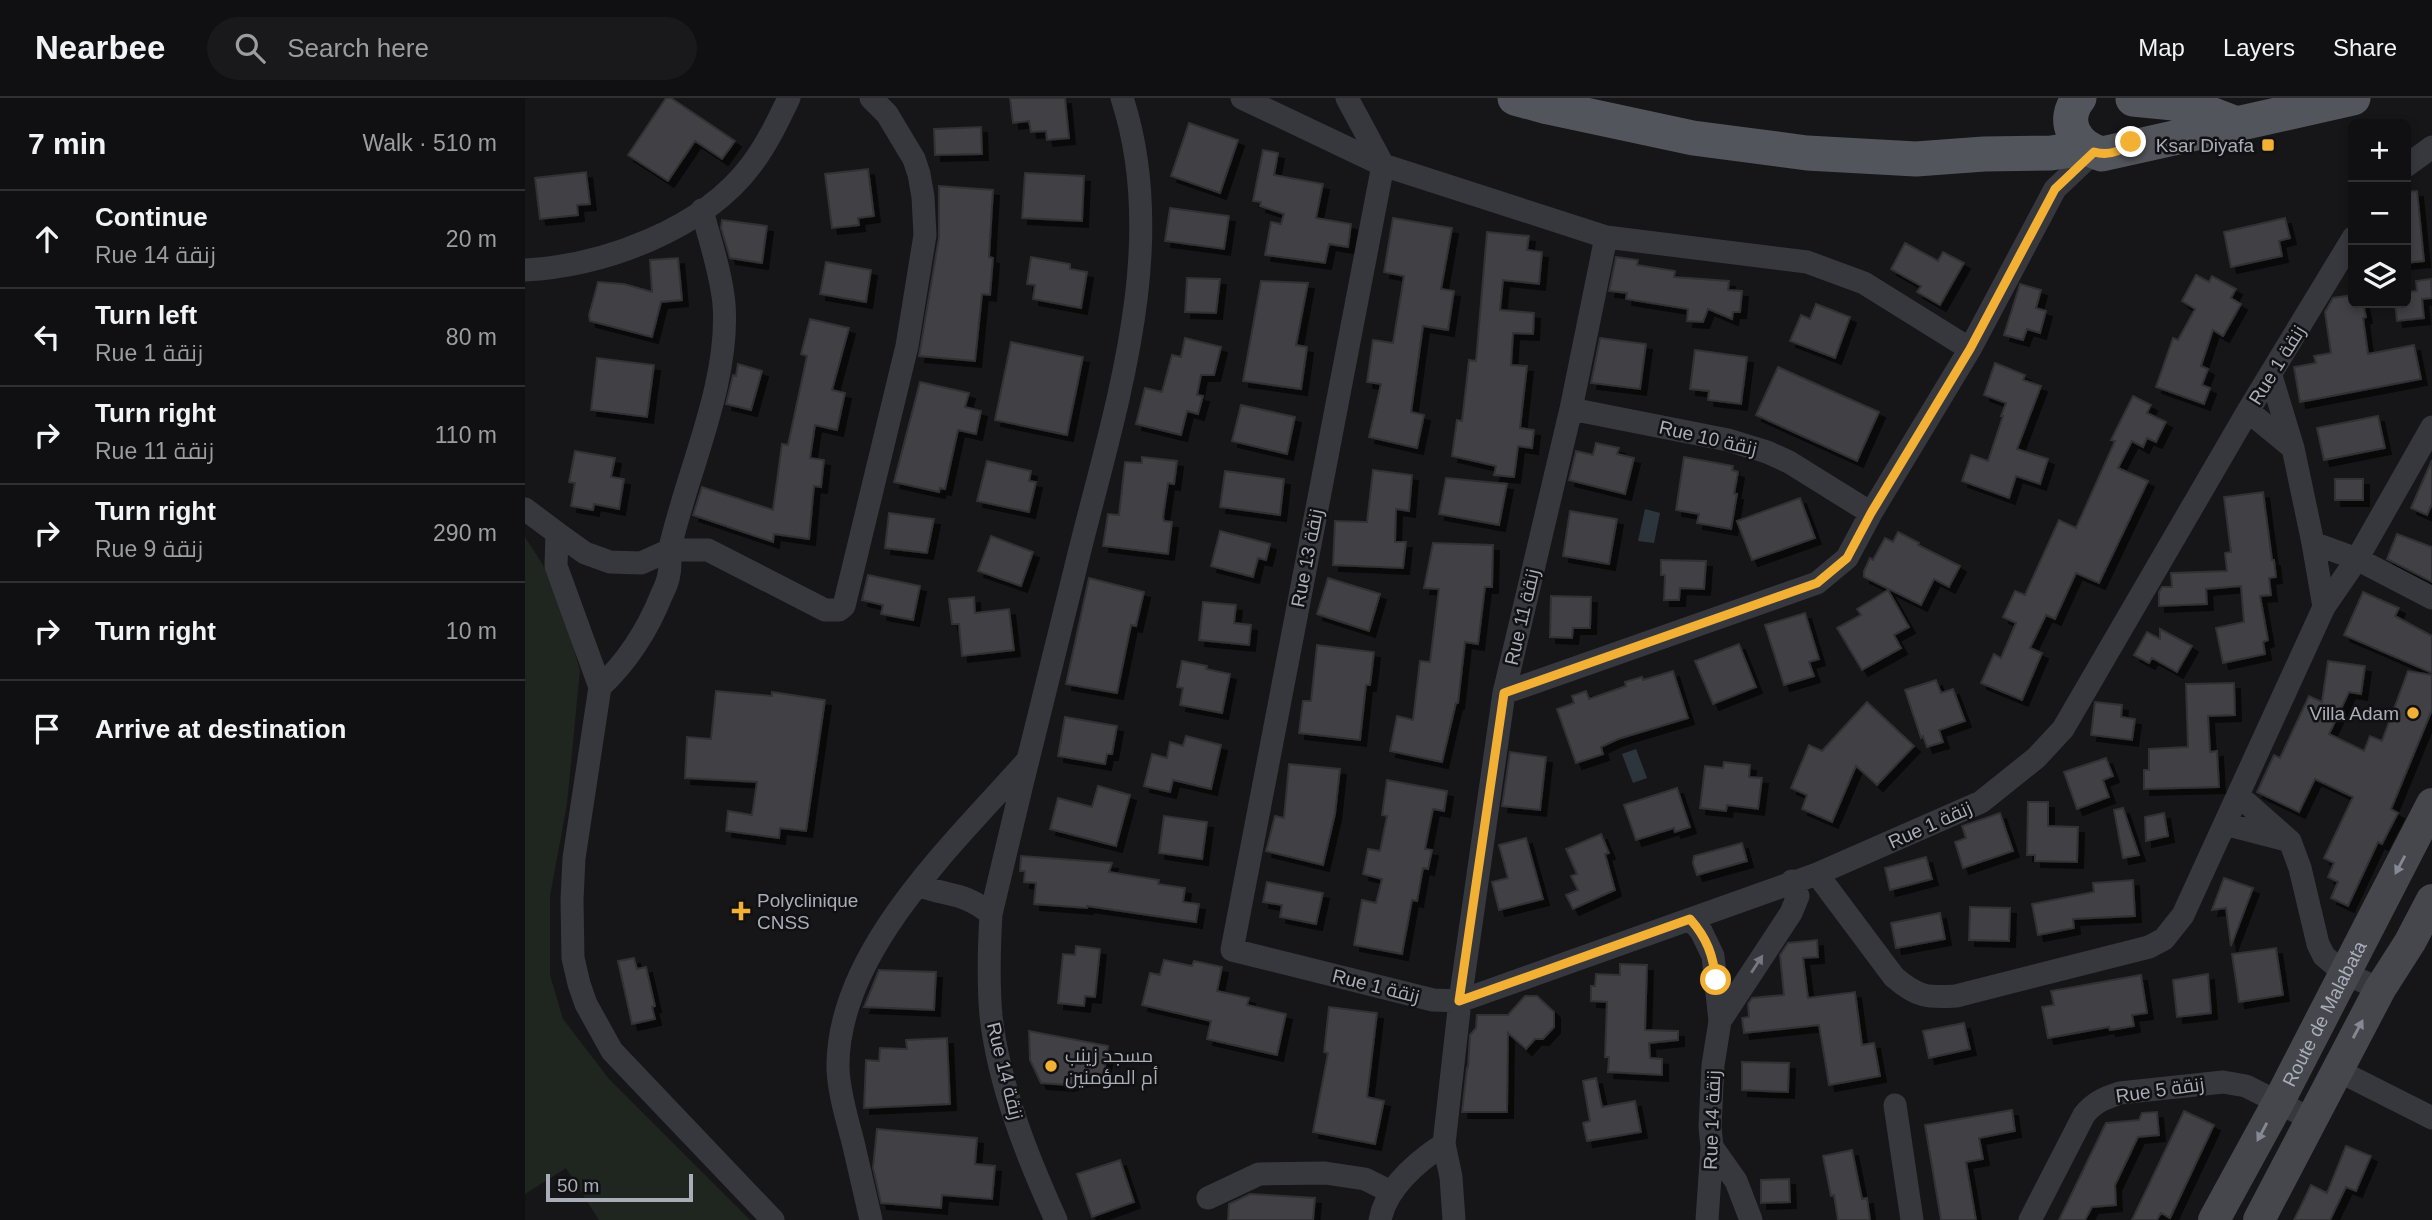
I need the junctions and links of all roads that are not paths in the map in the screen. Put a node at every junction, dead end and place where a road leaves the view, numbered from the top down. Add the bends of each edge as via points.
1 (789, 98) edge
2 (871, 98) edge
3 (1122, 98) edge
4 (1241, 98) edge
5 (1347, 98) edge
6 (1515, 98) edge
7 (2132, 98) edge
8 (2353, 98) edge
9 (2075, 106) edge
10 (2237, 124) junction
11 (2432, 147) edge
12 (2101, 150) junction
13 (1984, 154) junction
14 (2411, 162) edge
15 (1383, 165) junction
16 (702, 210) junction
17 (1605, 237) junction
18 (2349, 245) edge
19 (525, 270) edge
20 (1970, 349) junction
21 (2271, 376) junction
22 (1571, 409) junction
23 (2248, 411) junction
24 (2432, 427) edge
25 (2293, 448) junction
26 (525, 509) edge
27 (1871, 513) junction
28 (557, 533) junction
29 (2313, 543) junction
30 (670, 551) junction
31 (2357, 559) junction
32 (2432, 598) edge
33 (2324, 607) junction
34 (600, 687) junction
35 (1504, 693) junction
36 (1028, 760) junction
37 (2239, 796) junction
38 (2432, 804) edge
39 (2225, 824) junction
40 (2290, 841) junction
41 (1817, 874) junction
42 (1793, 881) junction
43 (918, 885) junction
44 (2432, 900) edge
45 (991, 914) junction
46 (1690, 919) junction
47 (2421, 941) edge
48 (1232, 950) joint
49 (2344, 973) junction
50 (2380, 989) junction
51 (1459, 1001) junction
52 (1720, 1021) junction
53 (2337, 1070) junction
54 (2279, 1101) junction
55 (1895, 1105) dead end
56 (2311, 1118) junction
57 (2432, 1118) edge
58 (1444, 1144) junction
59 (1711, 1147) junction
60 (1391, 1192) junction
61 (1208, 1198) dead end
62 (773, 1220) edge
63 (870, 1220) edge
64 (1056, 1220) edge
65 (1381, 1220) edge
66 (1454, 1220) edge
67 (1707, 1220) edge
68 (1751, 1220) edge
69 (1912, 1220) edge
70 (2030, 1220) edge
71 (2214, 1220) edge
72 (2259, 1220) edge

1 - 16 street via 752,165 722,197
2 - 30 street via 887,114 914,159 923,197 925,236 907,346 846,603 839,610 827,611 708,550
3 - 36 street, Rue 14 زنقة via 1139,174 1142,216 1136,299 1116,401
4 - 15 street
5 - 15 street
6 - 13 main road via 1693,138 1795,152 1916,159
7 - 10 main road via 2184,104
7 - 12 main road via 2140,120 2131,142
8 - 10 main road
9 - 12 main road via 2071,125 2075,136
9 - 13 main road via 2051,130
10 - 12 main road
11 - 14 street
12 - 13 main road
12 - 20 street via 2055,189
15 - 17 street
15 - 48 street, Rue 13 زنقة
16 - 19 street via 618,254
16 - 30 street via 724,303 724,336 706,427
17 - 20 street via 1807,262 1864,283
17 - 22 street, Rue 11 زنقة
18 - 21 street, Rue 1 زنقة
20 - 27 street
21 - 23 street, Rue 1 زنقة
21 - 25 street
22 - 27 street, Rue 10 زنقة via 1767,452
22 - 35 street, Rue 11 زنقة
23 - 25 street
23 - 41 street, Rue 1 زنقة via 2051,743 1981,802
24 - 31 street
25 - 29 street
26 - 28 street
27 - 35 street via 1847,558 1817,583
28 - 30 street via 585,553 610,562 641,563
28 - 34 street via 556,566
29 - 31 street
29 - 33 street
30 - 34 street via 670,573 652,615 619,669
31 - 32 street
31 - 33 street
33 - 37 street
34 - 62 street via 574,858 573,958 579,984 612,1051
35 - 51 street, Rue 11 زنقة
36 - 43 street
36 - 45 street, Rue 14 زنقة
37 - 39 street
37 - 40 street
38 -> 49 street, Route de Malabata
39 - 40 street
39 - 41 street via 2183,915 2164,939 2149,947 1956,996 1931,998 1907,989
40 - 49 street via 2318,944 2324,956
41 - 42 street, Rue 1 زنقة
42 - 46 street, Rue 1 زنقة
52 -> 42 street, Rue 14 زنقة via 1790,913 1798,895
43 - 45 street via 959,895
43 - 63 street via 864,964 840,1049 842,1098
44 - 47 street, Route de Malabata
45 - 64 street, Rue 14 زنقة via 989,982 997,1049 1017,1121
46 - 51 street, Rue 1 زنقة
46 - 52 street, Rue 14 زنقة via 1713,956
47 - 50 street, Route de Malabata
48 - 51 street, Rue 1 زنقة via 1433,1000
49 - 50 street
49 - 54 street, Route de Malabata
53 -> 50 street, Route de Malabata
51 - 58 street, Rue 11 زنقة
52 - 59 street, Rue 14 زنقة via 1713,1065
53 - 56 street, Route de Malabata
53 - 57 street
54 - 56 street, Rue 5 زنقة
54 - 70 street, Rue 5 زنقة via 2246,1086 2223,1082 2120,1093 2098,1101 2084,1115
54 -> 71 street, Route de Malabata
55 - 69 street
56 - 72 street, Route de Malabata
58 - 60 street
58 - 66 street, Rue 11 زنقة
59 - 67 street, Rue 14 زنقة
59 - 68 street via 1736,1181
60 - 61 street via 1366,1179 1325,1173 1259,1174
60 - 65 street

